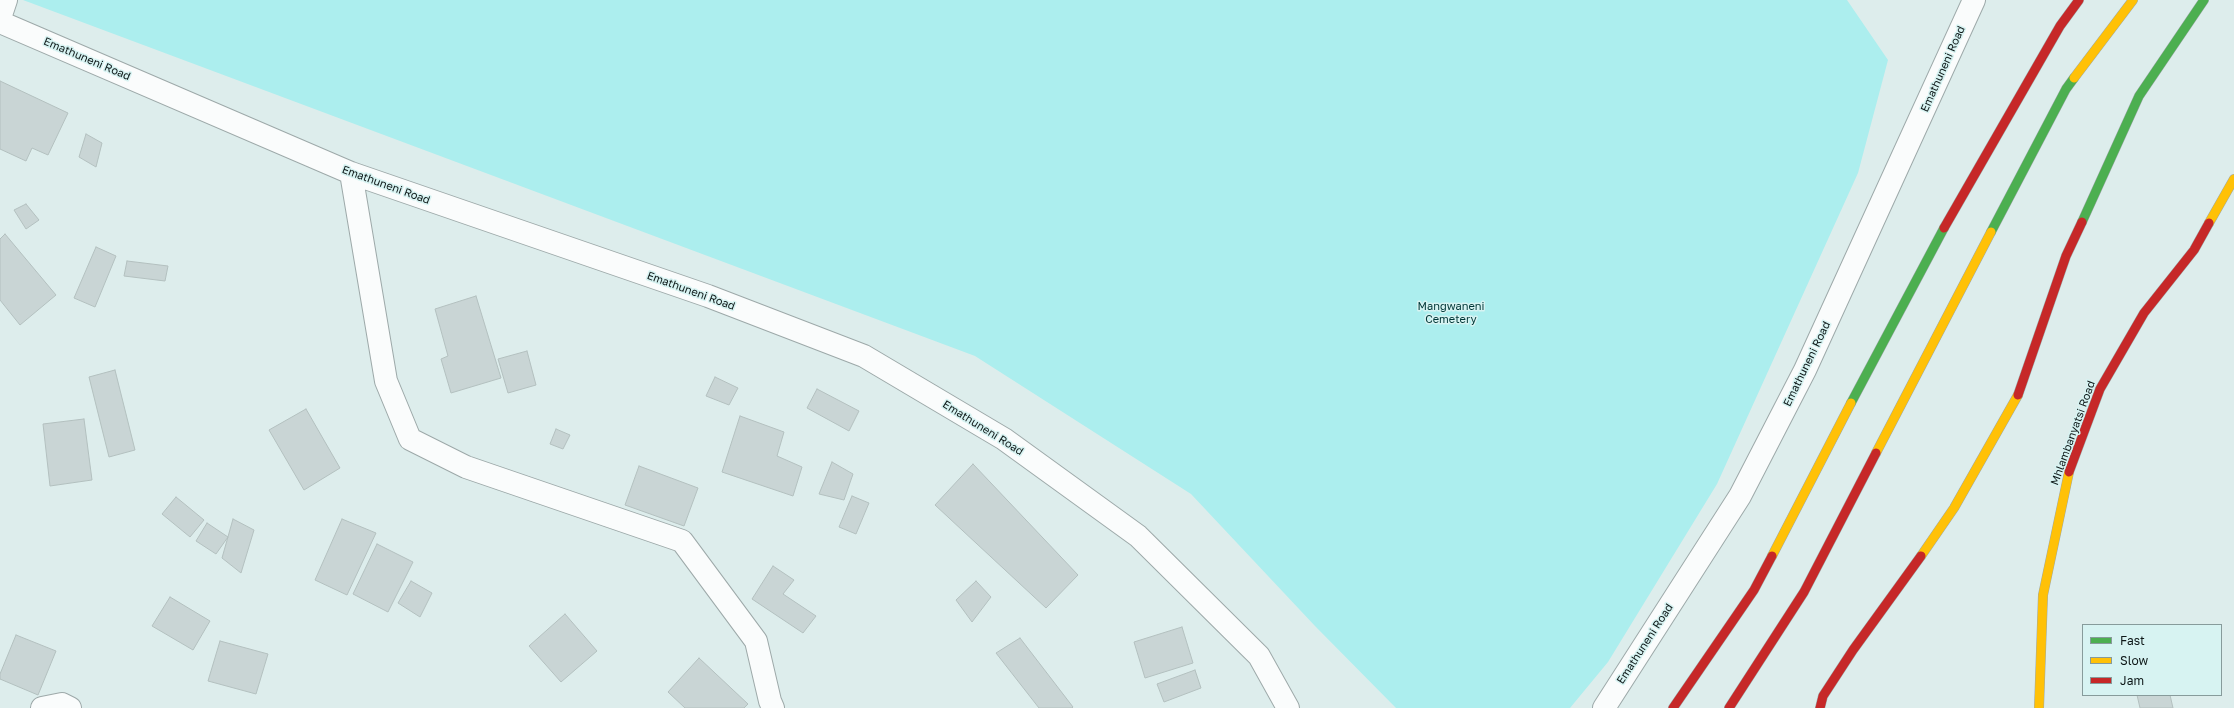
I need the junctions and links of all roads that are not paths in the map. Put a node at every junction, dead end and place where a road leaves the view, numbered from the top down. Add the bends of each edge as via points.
1 (6, 0) edge
2 (1974, 0) edge
3 (2080, 0) edge
4 (2133, 0) edge
5 (2204, 0) edge
6 (0, 18) edge
7 (0, 22) edge
8 (351, 173) junction
9 (2234, 179) edge
10 (42, 708) edge
11 (70, 708) edge
12 (773, 708) edge
13 (1288, 708) edge
14 (1604, 708) edge
15 (1673, 708) edge
16 (1729, 708) edge
17 (1820, 708) edge
18 (2039, 708) edge

1 - 6 street
2 - 14 street, Emathuneni Road via 1805,370 1747,482
3 - 15 main road via 2060,26 1920,271 1754,590
4 - 16 main road via 2066,89 1804,592
5 - 17 main road via 2139,96 2066,256 2019,393 1958,501 1853,650 1823,696
7 - 8 street, Emathuneni Road
8 - 12 street via 386,381 410,439 466,466 682,541 756,641
8 - 13 street, Emathuneni Road via 708,296 864,356 1004,439 1138,536 1259,656
9 - 18 main road, Mhlambanyatsi Road via 2194,250 2144,313 2100,389 2066,480 2043,595
10 - 11 street via 62,704

